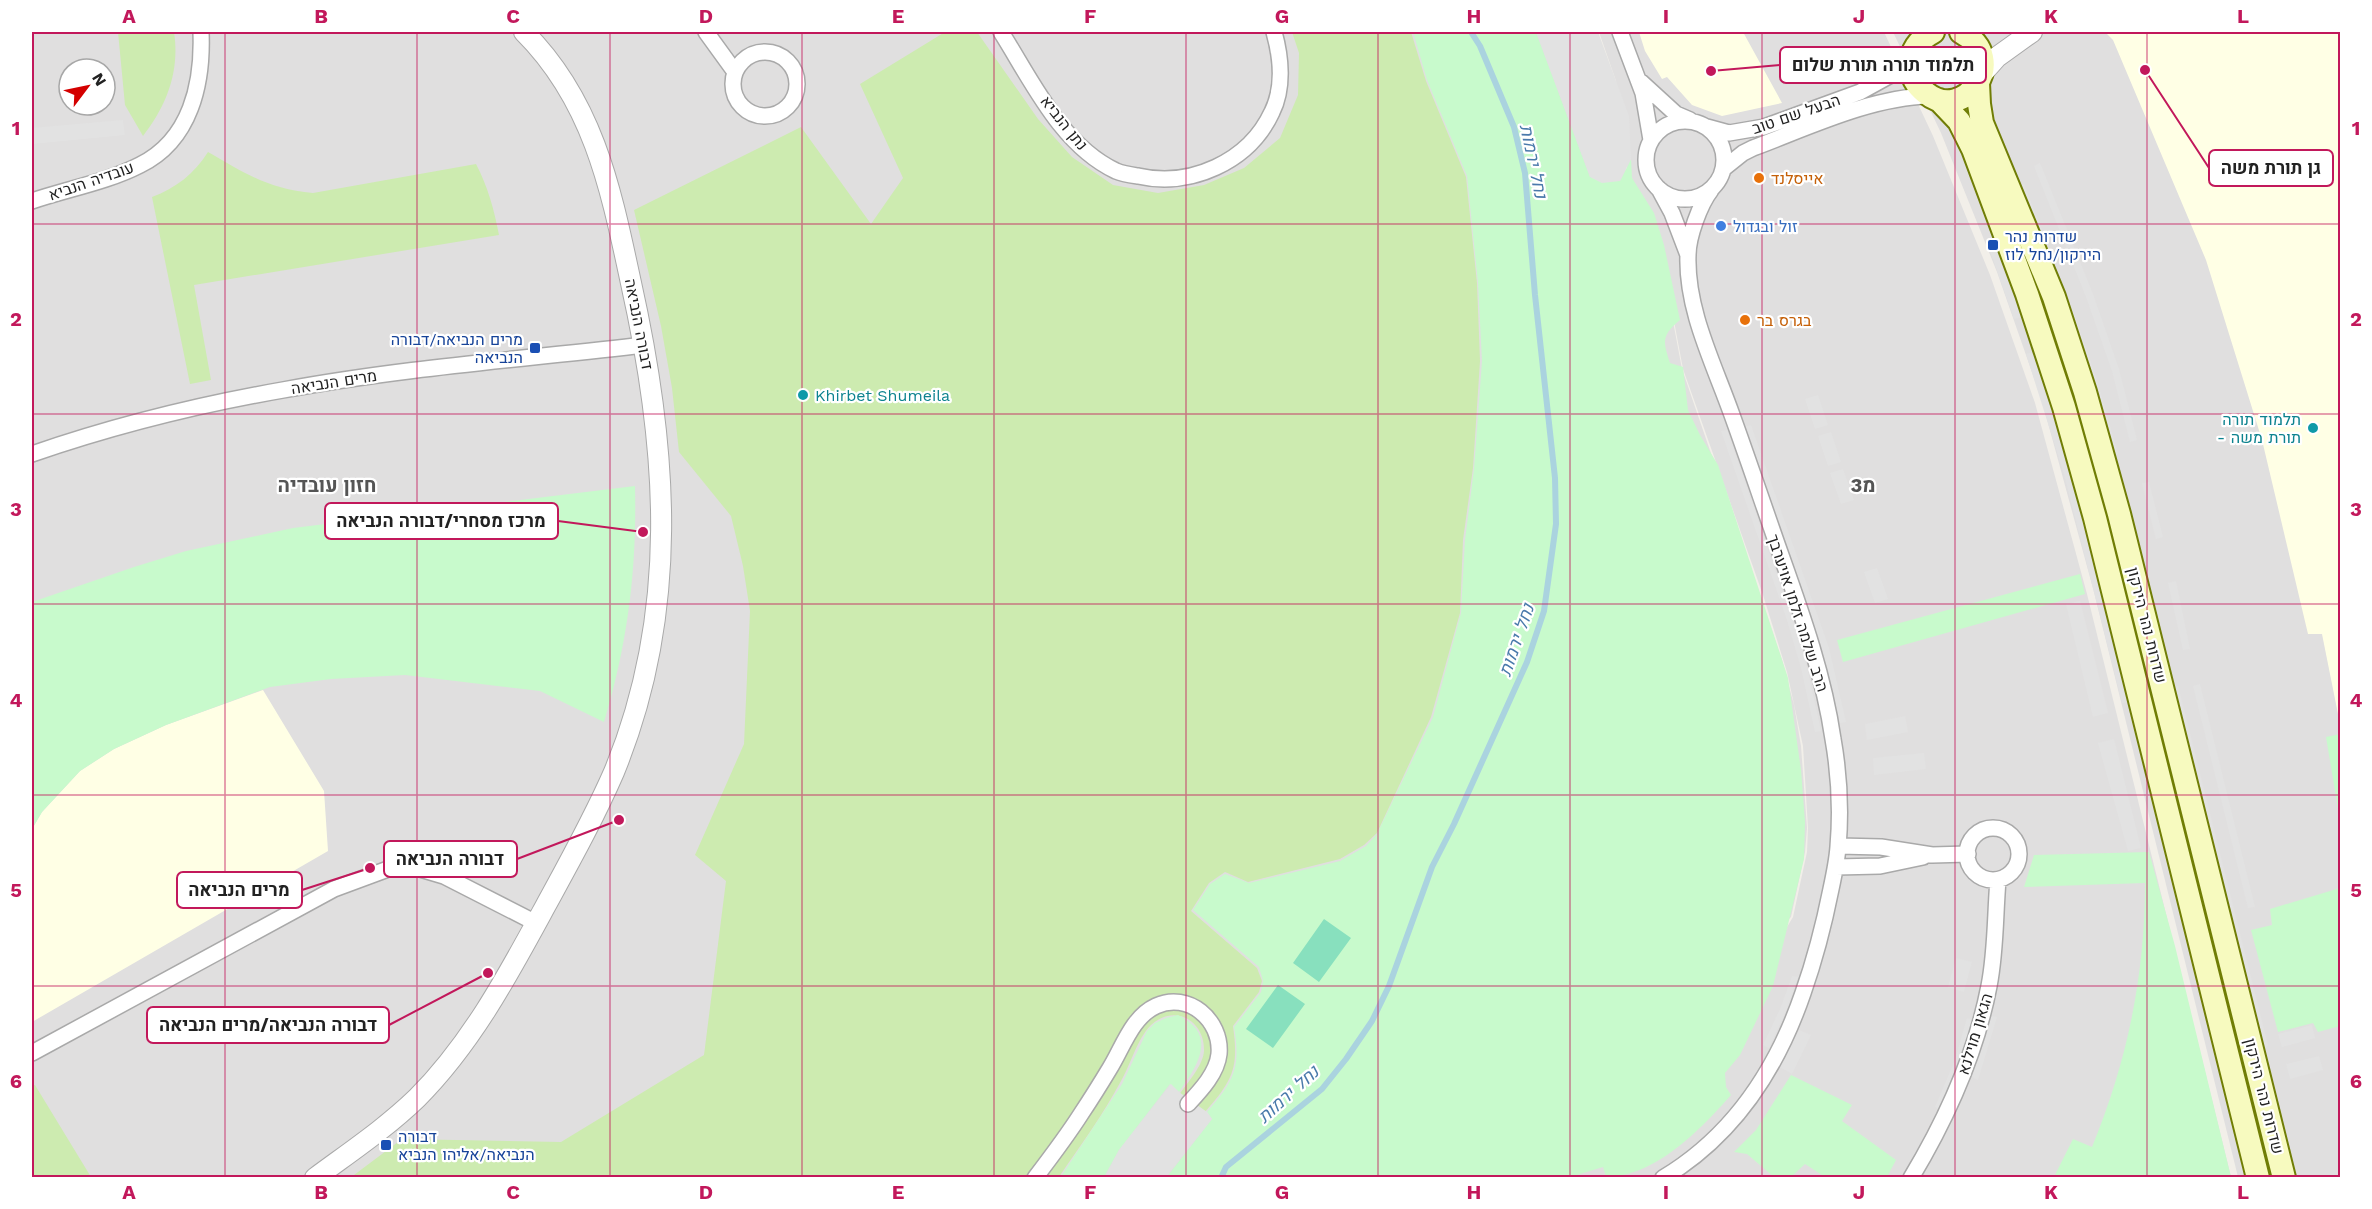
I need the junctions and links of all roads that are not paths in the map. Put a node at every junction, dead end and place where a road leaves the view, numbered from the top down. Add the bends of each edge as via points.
1 (201, 32) edge
2 (524, 32) edge
3 (706, 32) edge
4 (1001, 32) edge
5 (1274, 32) edge
6 (1620, 32) edge
7 (1966, 32) edge
8 (2032, 32) edge
9 (1919, 41) edge
10 (735, 72) junction
11 (1636, 75) junction
12 (1980, 79) junction
13 (1934, 98) junction
14 (1699, 124) junction
15 (1651, 140) junction
16 (1723, 169) junction
17 (1659, 189) junction
18 (1711, 189) junction
19 (32, 201) edge
20 (1688, 255) junction
21 (644, 345) junction
22 (32, 454) edge
23 (1839, 846) junction
24 (1968, 854) junction
25 (1932, 855) junction
26 (1836, 867) junction
27 (1998, 880) junction
28 (536, 923) junction
29 (32, 1053) edge
30 (1188, 1104) dead end
31 (315, 1178) edge
32 (1035, 1178) edge
33 (1663, 1178) edge
34 (1911, 1178) edge
35 (2258, 1178) edge
36 (2284, 1178) edge

1 - 19 street, עובדיה הנביא via 200,70 189,115 161,151 140,165
2 - 21 street, דבורה הנביאה via 569,87 590,131 609,190
3 - 10 street
4 - 5 street, נתן הנביא via 1054,116 1083,151 1117,172 1154,180 1191,177 1225,164 1253,142 1273,112 1281,75
6 - 11 street
7 - 12 main road, שדרות נהר הירקון via 1980,51
8 - 12 street via 1997,57
9 - 13 main road, שדרות נהר הירקון via 1911,68 1920,88
9 - 14 street, הבעל שם טוב via 1893,75 1860,92 1764,127 1729,133
10 - 10 street via 735,96 753,114 777,114 792,100 796,76 776,54 752,54
11 - 14 street via 1676,114
11 - 15 street
12 - 13 main road via 1961,98
12 - 36 main road, שדרות נהר הירקון via 1978,104 1982,123 2054,297 2091,413
13 - 16 street, הבעל שם טוב via 1898,98 1855,111 1754,148
13 - 35 main road, שדרות נהר הירקון via 1959,121 1972,149 2027,294 2064,407
14 - 15 street via 1670,124
14 - 16 street via 1714,134 1721,145
15 - 17 street via 1646,163
16 - 18 street
17 - 18 street via 1670,196 1688,199
17 - 20 street
18 - 20 street via 1699,210
20 - 23 street, הרב שלמה זלמן אויערבך via 1692,297 1704,342 1796,595 1826,698 1834,742
21 - 22 street, מרים הנביאה via 402,372 282,390 160,416
21 - 28 street, דבורה הנביאה via 662,486 662,555 653,636 640,696 614,771
23 - 25 street via 1881,847
23 - 26 street, הרב שלמה זלמן אויערבך
24 - 25 street
24 - 27 street via 1977,874
24 - 27 street via 1973,839 1982,831 1999,829 2010,835 2017,844 2019,859 2011,873
25 - 26 street via 1880,866
26 - 33 street, הרב שלמה זלמן אויערבך via 1811,971 1796,1015 1772,1063 1754,1094 1725,1130
27 - 34 street, הגאון מוילנא via 1989,984 1978,1031 1955,1097
28 - 29 street via 444,876 417,868 388,869 334,889
28 - 31 street, דבורה הנביאה via 488,1006 443,1069 389,1123
30 - 32 street via 1212,1074 1219,1055 1218,1038 1212,1022 1201,1011 1171,1002 1155,1006 1140,1017 1082,1113

